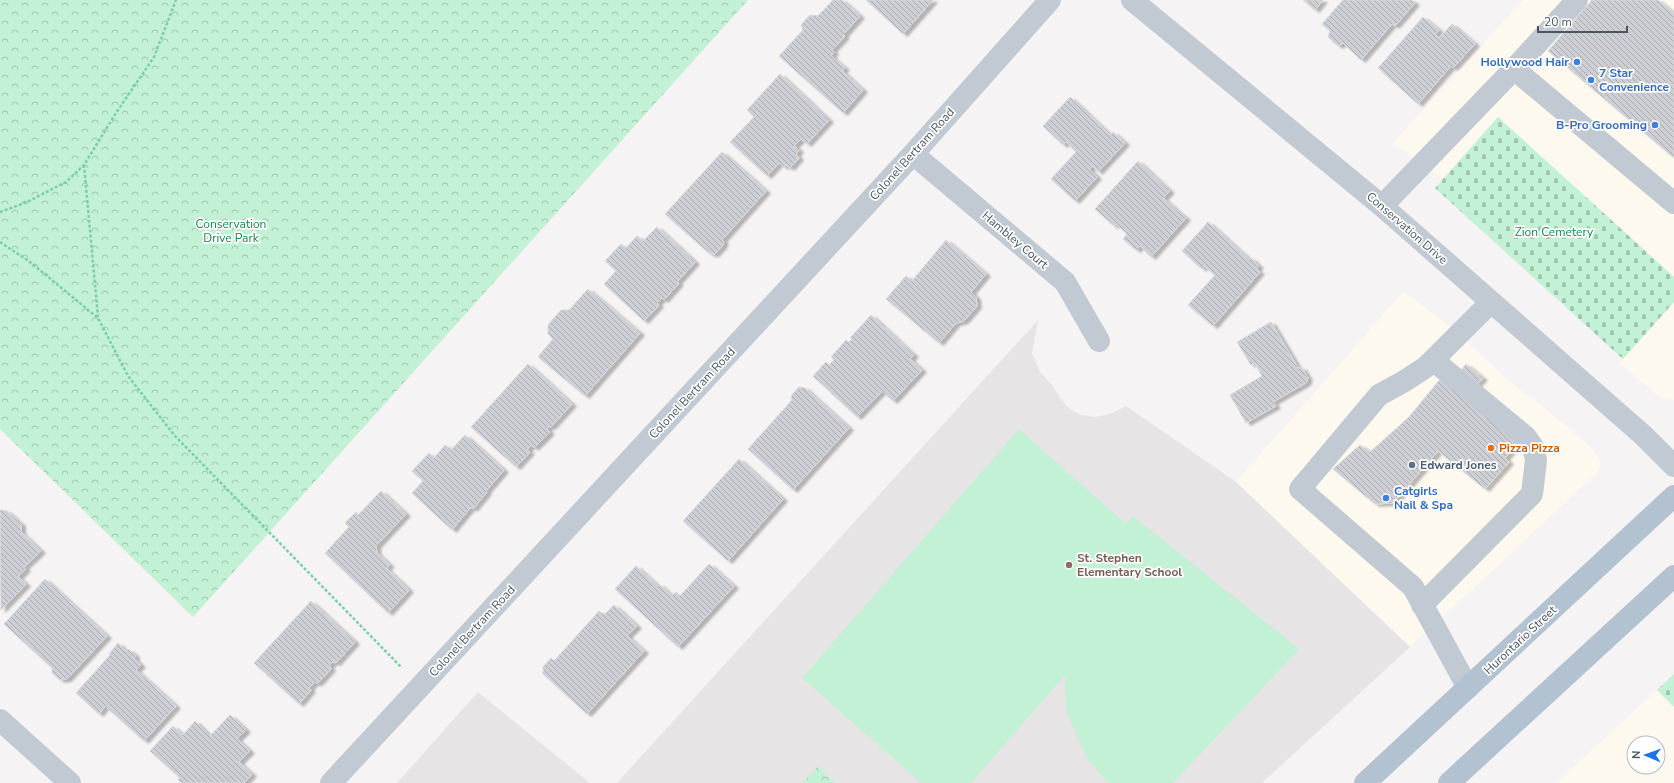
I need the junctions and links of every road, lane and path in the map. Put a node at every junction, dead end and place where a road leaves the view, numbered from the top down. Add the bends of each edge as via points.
1 (176, 0) edge
2 (1050, 0) edge
3 (1132, 0) edge
4 (1577, 0) edge
5 (1514, 69) junction
6 (912, 154) junction
7 (84, 165) junction
8 (1674, 203) edge
9 (1382, 206) junction
10 (0, 212) edge
11 (0, 242) edge
12 (1491, 302) junction
13 (98, 318) junction
14 (1099, 341) dead end
15 (1432, 360) junction
16 (1674, 466) edge
17 (1674, 496) edge
18 (1674, 576) edge
19 (1422, 605) junction
20 (420, 687) junction
21 (1468, 688) junction
22 (0, 720) edge
23 (70, 783) edge
24 (331, 783) edge
25 (1365, 783) edge
26 (1449, 783) edge

1 - 7 path via 154,57
2 - 6 street, Colonel Bertram Road
3 - 9 street, Conservation Drive
4 - 5 street
5 - 8 street
5 - 9 street
6 - 14 street, Hambley Court via 1065,282
6 - 20 street, Colonel Bertram Road
7 - 10 path via 66,182 25,203
7 - 13 path
9 - 12 street, Conservation Drive
11 - 13 path via 30,262
12 - 15 street
12 - 16 street, Conservation Drive via 1644,436
13 - 20 path via 128,376 175,436
15 - 19 street via 1526,437 1533,447 1536,460 1532,494
15 - 19 street via 1426,367 1378,395 1300,489 1413,587
17 - 21 main road, Hurontario Street
18 - 26 main road
19 - 21 street
20 - 24 street, Colonel Bertram Road
21 - 25 main road, Hurontario Street
22 - 23 street

